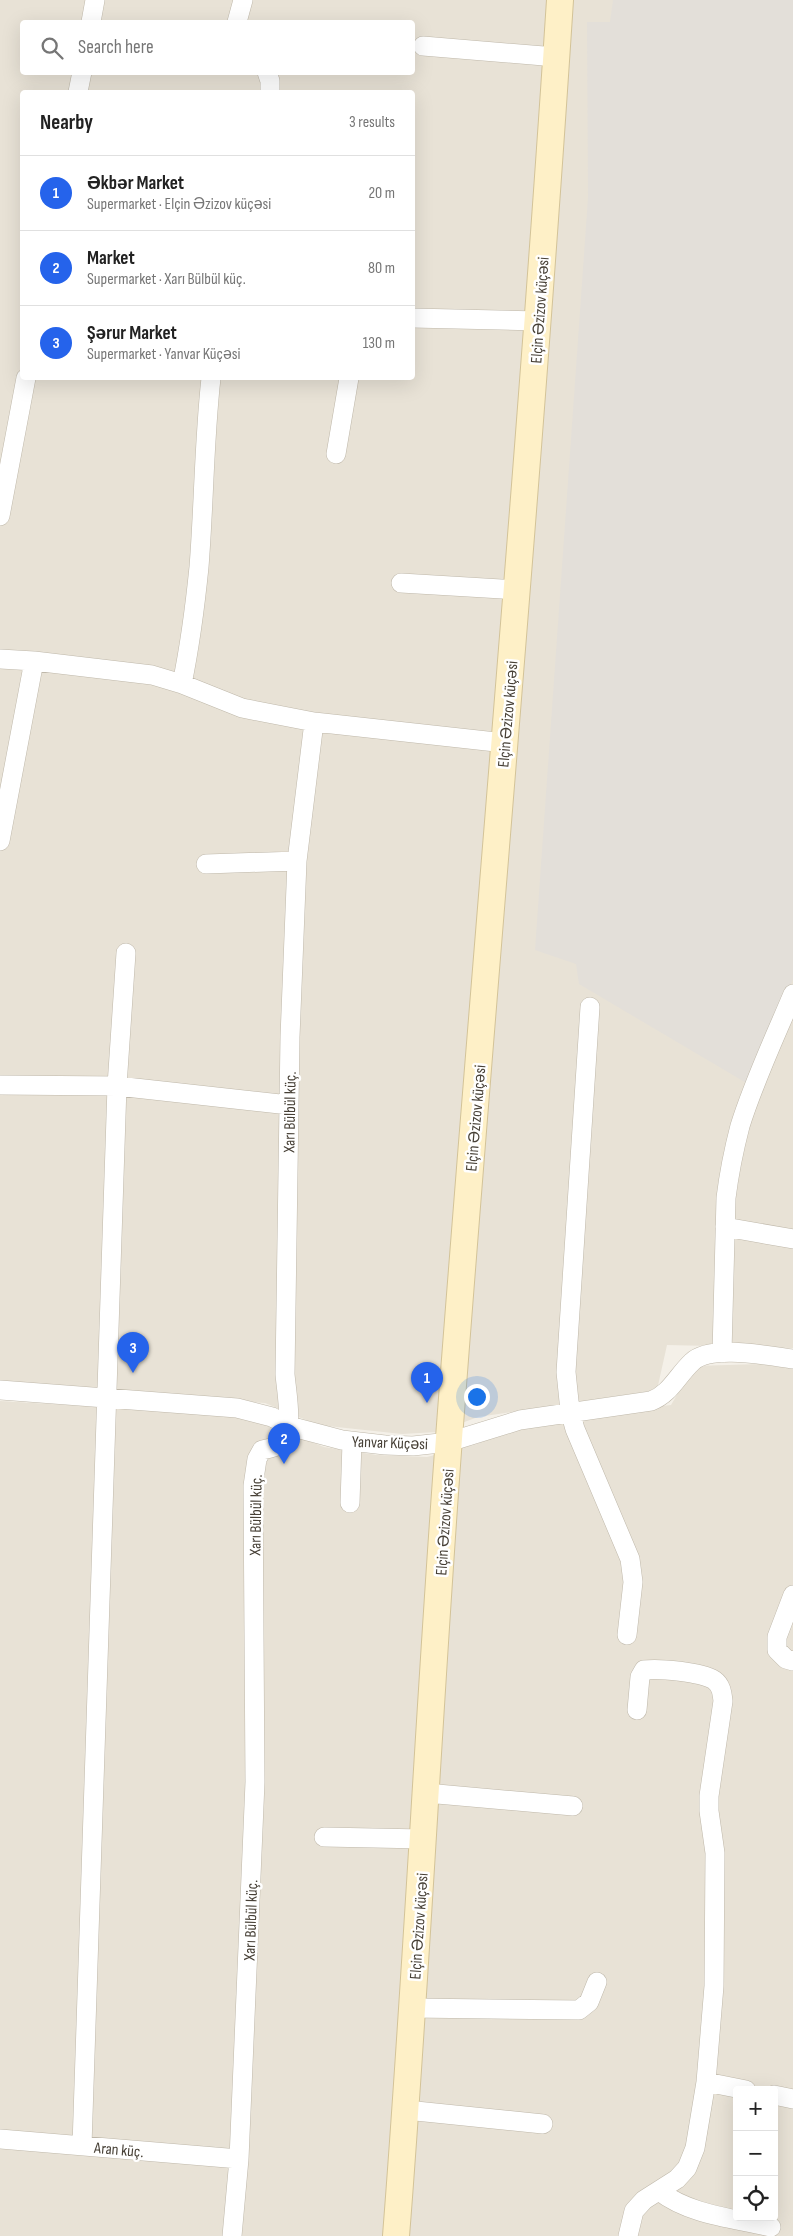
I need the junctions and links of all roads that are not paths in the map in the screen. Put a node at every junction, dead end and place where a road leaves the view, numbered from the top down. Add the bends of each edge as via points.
1 (95, 0) edge
2 (243, 0) edge
3 (560, 0) edge
4 (91, 20) edge
5 (238, 20) edge
6 (423, 46) dead end
7 (556, 57) junction
8 (81, 75) edge
9 (268, 75) edge
10 (78, 90) edge
11 (270, 90) edge
12 (415, 318) edge
13 (538, 321) junction
14 (26, 380) edge
15 (211, 380) edge
16 (349, 380) edge
17 (336, 454) dead end
18 (0, 516) edge
19 (401, 583) dead end
20 (518, 590) junction
21 (0, 659) edge
22 (34, 661) junction
23 (182, 684) junction
24 (314, 722) junction
25 (505, 743) junction
26 (0, 841) edge
27 (297, 862) junction
28 (206, 864) dead end
29 (126, 953) dead end
30 (793, 994) edge
31 (590, 1007) dead end
32 (0, 1085) edge
33 (117, 1086) junction
34 (289, 1105) junction
35 (725, 1227) junction
36 (793, 1239) edge
37 (722, 1353) junction
38 (793, 1359) edge
39 (0, 1390) edge
40 (108, 1398) junction
41 (570, 1411) junction
42 (289, 1426) junction
43 (352, 1442) junction
44 (449, 1442) junction
45 (350, 1503) dead end
46 (793, 1595) edge
47 (627, 1634) dead end
48 (793, 1661) edge
49 (637, 1710) dead end
50 (426, 1793) junction
51 (573, 1806) dead end
52 (324, 1837) dead end
53 (423, 1839) junction
54 (597, 1982) dead end
55 (412, 2008) junction
56 (706, 2082) junction
57 (733, 2087) edge
58 (778, 2096) edge
59 (793, 2099) edge
60 (406, 2110) junction
61 (543, 2124) dead end
62 (0, 2139) edge
63 (82, 2146) junction
64 (239, 2159) junction
65 (659, 2191) junction
66 (770, 2227) dead end
67 (232, 2236) edge
68 (396, 2236) edge
69 (628, 2236) edge

1 - 4 street
2 - 5 street
3 - 7 street, Elçin Əzizov küçəsi
6 - 7 street
7 - 13 street, Elçin Əzizov küçəsi
8 - 10 street
9 - 11 street
12 - 13 street
13 - 20 street, Elçin Əzizov küçəsi
14 - 18 street
15 - 23 street via 199,566 192,634
16 - 17 street
19 - 20 street
20 - 25 street, Elçin Əzizov küçəsi
21 - 22 street
22 - 23 street via 152,675
22 - 26 street
23 - 24 street via 242,708
24 - 25 street
24 - 27 street, Xarı Bülbül küç.
25 - 44 street, Elçin Əzizov küçəsi
27 - 28 street
27 - 34 street, Xarı Bülbül küç.
29 - 33 street
30 - 35 street via 740,1126 728,1181
31 - 41 street via 566,1372
32 - 33 street
33 - 34 street
33 - 40 street
34 - 42 street, Xarı Bülbül küç. via 285,1374
35 - 36 street
35 - 37 street
37 - 38 street, Yanvar Küçəsi
37 - 41 street, Yanvar Küçəsi via 704,1355 693,1361 661,1397 651,1401
39 - 40 street, Yanvar Küçəsi
40 - 42 street, Yanvar Küçəsi via 237,1408 272,1417
40 - 63 street
41 - 44 street, Yanvar Küçəsi via 520,1420
41 - 47 street via 630,1559 633,1582
42 - 43 street, Yanvar Küçəsi
42 - 64 street, Xarı Bülbül küç. via 281,1444 262,1450 257,1459 253,1486 255,1782
43 - 44 street, Yanvar Küçəsi via 413,1446
43 - 45 street
44 - 50 street, Elçin Əzizov küçəsi
46 - 48 street via 778,1636 777,1650
49 - 56 street via 640,1677 644,1670 705,1676 715,1680 721,1688 723,1701 708,1811 714,1853 714,1942 711,2041
50 - 51 street
50 - 53 street, Elçin Əzizov küçəsi
52 - 53 street
53 - 55 street, Elçin Əzizov küçəsi
54 - 55 street via 589,2002 579,2010
55 - 60 street, Elçin Əzizov küçəsi
56 - 57 street
56 - 65 street via 695,2148 687,2168
58 - 59 street
60 - 61 street
60 - 68 street, Elçin Əzizov küçəsi
62 - 63 street, Aran küç.
63 - 64 street, Aran küç.
64 - 67 street, Xarı Bülbül küç.
65 - 66 street via 690,2209
65 - 69 street via 634,2211

